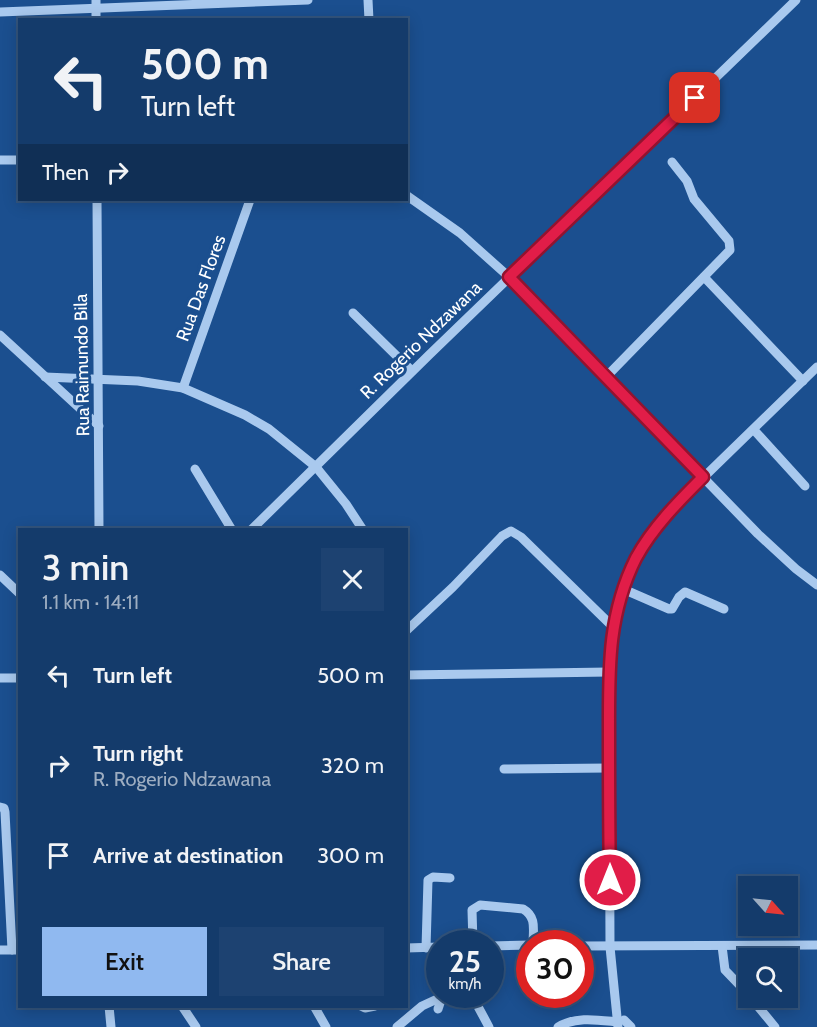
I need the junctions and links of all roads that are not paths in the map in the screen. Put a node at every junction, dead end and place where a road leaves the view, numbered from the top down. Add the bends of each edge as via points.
1 (308, 0) edge
2 (368, 0) edge
3 (796, 0) edge
4 (96, 4) edge
5 (0, 12) edge
6 (369, 18) edge
7 (0, 160) edge
8 (18, 160) edge
9 (672, 162) dead end
10 (408, 196) edge
11 (97, 201) edge
12 (250, 201) edge
13 (509, 277) junction
14 (704, 277) junction
15 (353, 313) dead end
16 (0, 335) edge
17 (817, 367) edge
18 (412, 371) junction
19 (45, 377) junction
20 (606, 377) junction
21 (99, 378) junction
22 (803, 381) junction
23 (183, 388) junction
24 (99, 426) junction
25 (754, 430) junction
26 (316, 467) junction
27 (195, 468) dead end
28 (703, 477) junction
29 (805, 486) dead end
30 (99, 528) edge
31 (231, 528) edge
32 (253, 528) edge
33 (362, 528) edge
34 (0, 575) edge
35 (817, 585) edge
36 (623, 589) junction
37 (18, 592) edge
38 (724, 609) dead end
39 (612, 626) junction
40 (408, 629) edge
41 (609, 672) junction
42 (408, 675) edge
43 (0, 678) edge
44 (18, 678) edge
45 (609, 768) junction
46 (504, 769) dead end
47 (0, 807) edge
48 (3, 822) edge
49 (450, 878) dead end
50 (427, 930) edge
51 (472, 930) edge
52 (532, 930) edge
53 (817, 945) edge
54 (722, 946) junction
55 (594, 947) edge
56 (610, 947) junction
57 (408, 948) edge
58 (426, 948) edge
59 (0, 950) edge
60 (16, 950) edge
61 (738, 984) edge
62 (426, 1004) edge
63 (408, 1005) edge
64 (422, 1006) junction
65 (109, 1008) edge
66 (183, 1008) edge
67 (315, 1008) edge
68 (479, 1008) edge
69 (759, 1008) edge
70 (623, 1024) edge
71 (772, 1024) edge
72 (111, 1027) edge
73 (195, 1027) edge
74 (326, 1027) edge
75 (396, 1027) edge
76 (489, 1027) edge
77 (558, 1027) edge
78 (760, 1027) edge

1 - 4 street
2 - 6 street
3 - 13 street, R. Rogerio Ndzawana
4 - 5 street
7 - 8 street
9 - 14 street via 687,181 694,199 729,241 730,250
10 - 13 street via 459,233
11 - 21 street, Rua Raimundo Bila
12 - 23 street, Rua Das Flores
13 - 18 street, R. Rogerio Ndzawana
13 - 20 street
14 - 20 street
14 - 22 street
15 - 18 street
16 - 19 street
17 - 22 street
18 - 26 street, R. Rogerio Ndzawana
19 - 21 street
19 - 24 street
20 - 28 street
21 - 23 street
21 - 24 street, Rua Raimundo Bila
22 - 25 street
23 - 26 street via 269,429
24 - 30 street, Rua Raimundo Bila
25 - 28 street
25 - 29 street
26 - 32 street, R. Rogerio Ndzawana
26 - 33 street
27 - 31 street
28 - 35 street
28 - 36 street via 650,536
34 - 37 street
36 - 38 street via 669,609 685,592
36 - 39 street
39 - 40 street via 511,531
39 - 41 street
41 - 42 street
41 - 45 street
43 - 44 street
45 - 46 street
45 - 56 street
47 - 48 street via 4,808
48 - 60 street
49 - 50 street via 428,880
51 - 52 street via 472,910 480,905 523,909 533,921
53 - 54 street
54 - 56 street
54 - 61 street via 725,970
55 - 56 street
56 - 70 street
57 - 58 street
59 - 60 street
62 - 64 street
63 - 64 street
64 - 75 street
65 - 72 street
66 - 73 street
67 - 74 street
68 - 76 street
69 - 71 street
70 - 77 street via 582,1019
71 - 78 street

